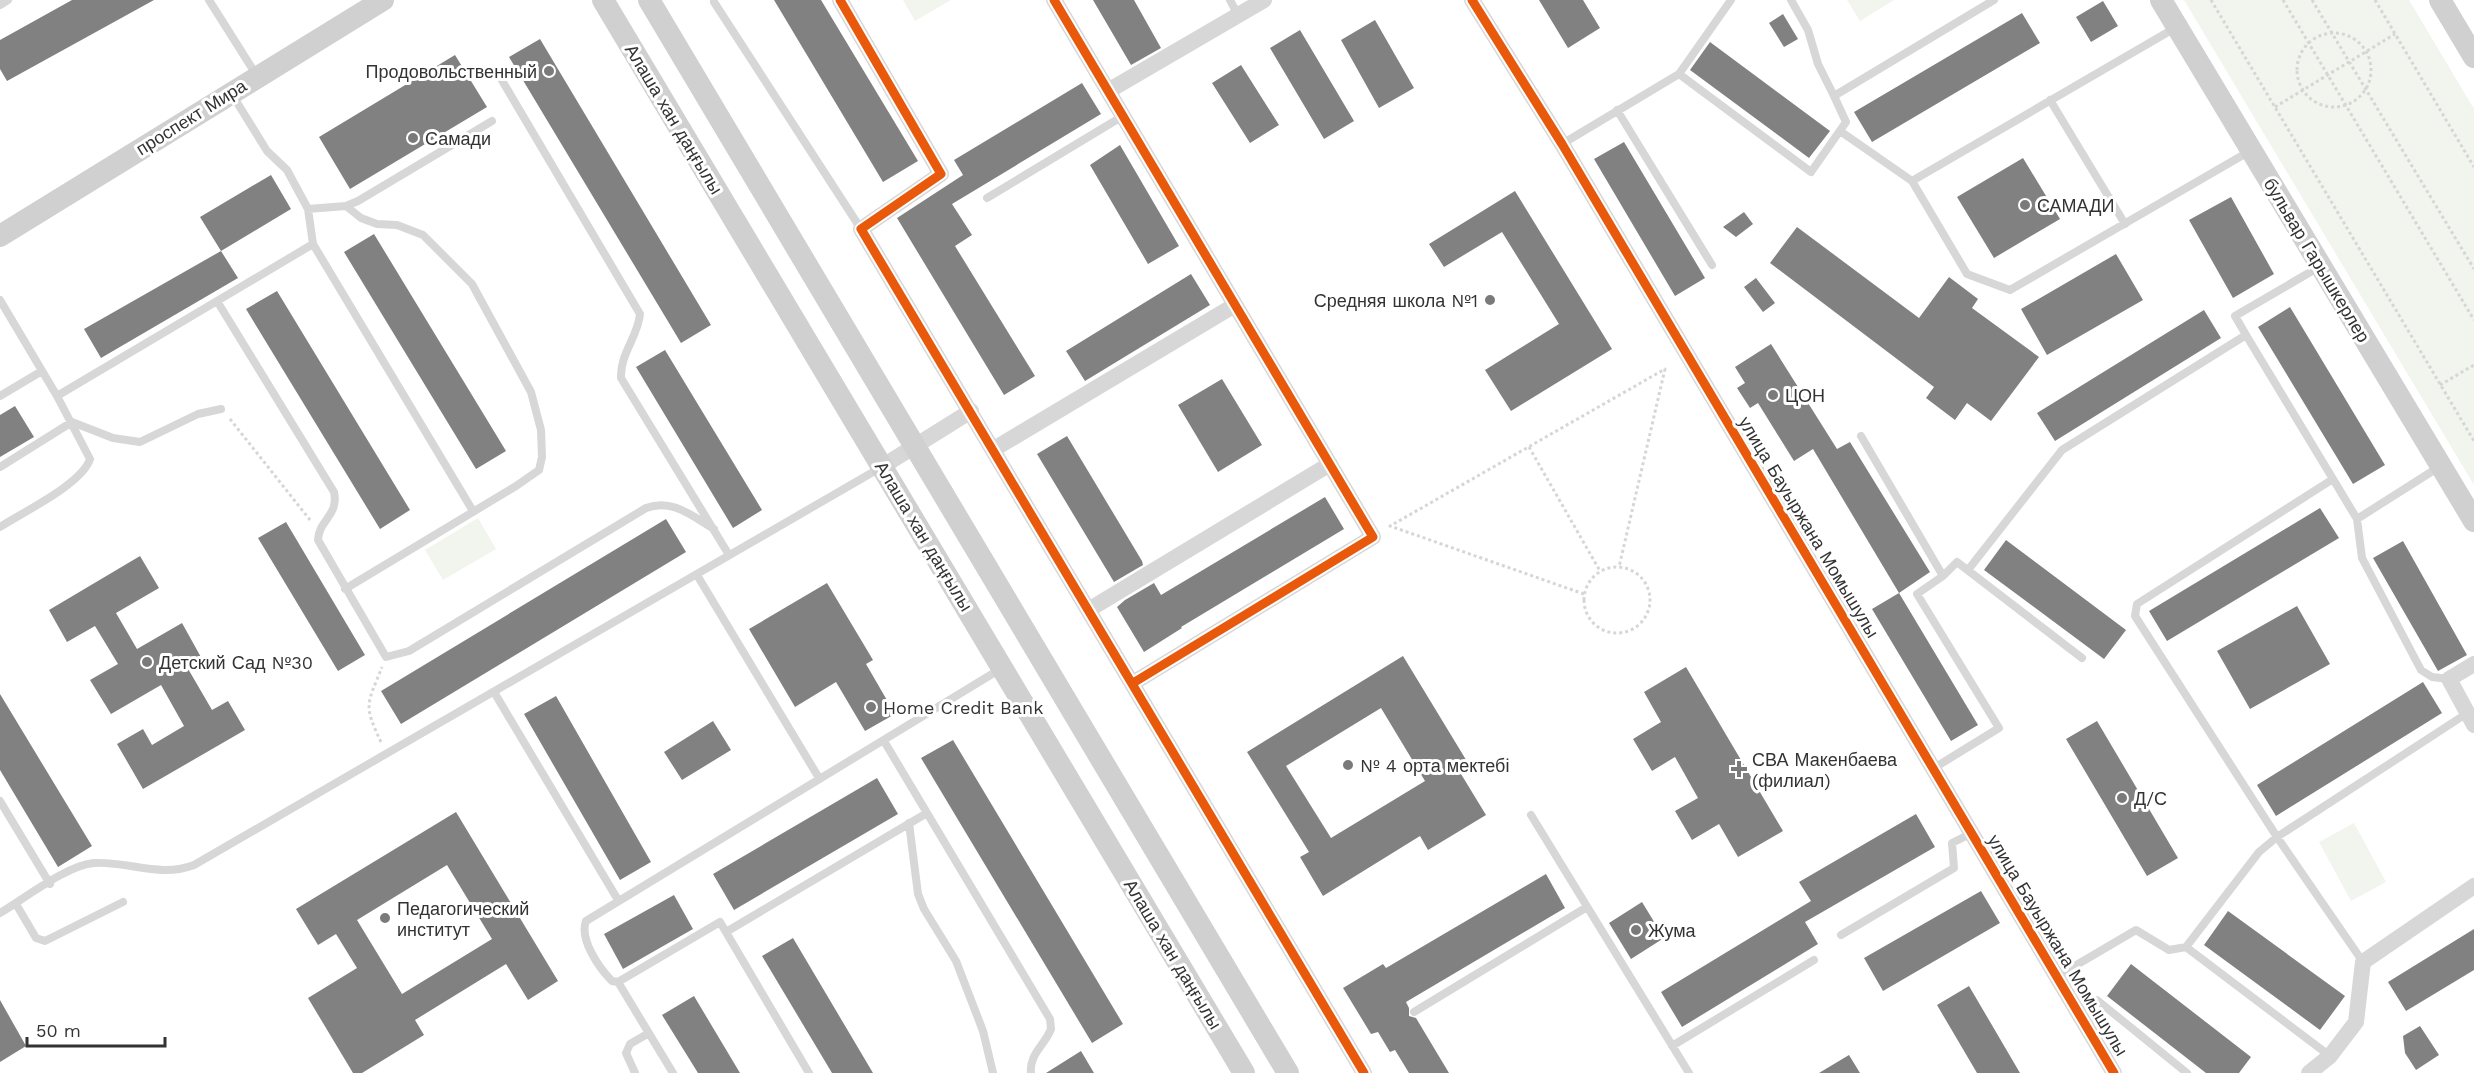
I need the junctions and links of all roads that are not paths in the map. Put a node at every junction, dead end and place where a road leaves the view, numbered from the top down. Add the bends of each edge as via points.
1 (8, 0) edge
2 (209, 0) edge
3 (603, 0) edge
4 (649, 0) edge
5 (840, 0) edge
6 (1054, 0) edge
7 (1264, 0) edge
8 (1472, 0) edge
9 (1731, 0) edge
10 (1791, 0) edge
11 (1994, 0) edge
12 (2161, 0) edge
13 (2440, 0) edge
14 (379, 1) edge
15 (714, 2) dead end
16 (0, 4) edge
17 (1234, 7) edge
18 (2177, 27) junction
19 (2474, 57) edge
20 (497, 72) dead end
21 (1679, 74) junction
22 (257, 76) junction
23 (1108, 91) junction
24 (231, 93) junction
25 (1834, 96) junction
26 (2050, 100) junction
27 (1617, 110) junction
28 (1123, 116) junction
29 (492, 121) dead end
30 (1840, 131) junction
31 (1562, 144) junction
32 (2252, 151) junction
33 (1912, 181) junction
34 (987, 198) dead end
35 (346, 206) junction
36 (308, 209) junction
37 (2125, 224) junction
38 (861, 229) junction
39 (0, 236) edge
40 (313, 244) junction
41 (1712, 266) dead end
42 (2321, 266) junction
43 (0, 300) edge
44 (217, 301) junction
45 (1235, 306) junction
46 (2246, 334) junction
47 (42, 371) junction
48 (0, 396) edge
49 (57, 396) junction
50 (221, 409) road end
51 (971, 411) junction
52 (72, 422) junction
53 (1861, 436) dead end
54 (914, 448) junction
55 (994, 449) junction
56 (1330, 464) junction
57 (0, 466) edge
58 (883, 466) junction
59 (2441, 466) junction
60 (2333, 479) junction
61 (473, 511) junction
62 (2357, 519) junction
63 (2474, 521) edge
64 (0, 527) edge
65 (714, 529) junction
66 (729, 555) junction
67 (1968, 570) junction
68 (697, 575) junction
69 (1943, 576) junction
70 (345, 589) junction
71 (1090, 609) junction
72 (2082, 658) dead end
73 (2474, 664) edge
74 (1003, 668) junction
75 (2449, 679) junction
76 (1134, 683) junction
77 (494, 692) junction
78 (2471, 718) edge
79 (884, 741) junction
80 (1934, 768) junction
81 (819, 778) junction
82 (0, 801) edge
83 (927, 813) junction
84 (1531, 815) dead end
85 (909, 823) junction
86 (1972, 832) junction
87 (2277, 837) junction
88 (50, 884) junction
89 (2474, 886) edge
90 (618, 900) junction
91 (123, 902) dead end
92 (16, 904) junction
93 (1587, 907) junction
94 (0, 914) edge
95 (726, 932) junction
96 (1841, 935) dead end
97 (2186, 947) junction
98 (1814, 960) dead end
99 (2363, 962) junction
100 (2056, 977) junction
101 (618, 982) junction
102 (1414, 1012) dead end
103 (2076, 1012) junction
104 (649, 1033) junction
105 (1672, 1046) junction
106 (2330, 1056) junction
107 (635, 1073) edge
108 (673, 1073) edge
109 (809, 1073) edge
110 (993, 1073) edge
111 (1031, 1073) edge
112 (1244, 1073) edge
113 (1288, 1073) edge
114 (1364, 1073) edge
115 (1689, 1073) edge
116 (2114, 1073) edge
117 (2187, 1073) edge
118 (2309, 1073) edge

1 - 16 lane
2 - 22 lane
3 - 58 main road, Алаша хан даңғылы
4 - 54 main road, Алаша хан даңғылы
5 - 38 street via 941,174
6 - 23 street
7 - 17 street
8 - 31 street, улица Бауыржана Момышулы
9 - 21 lane
10 - 25 lane via 1808,30 1818,64
11 - 25 lane
12 - 18 main road, бульвар Гарышкерлер
13 - 19 main road
14 - 22 main road, проспект Мира
15 - 38 lane
17 - 23 street
18 - 26 lane
18 - 32 main road, бульвар Гарышкерлер
20 - 65 lane via 640,314 623,356 621,378
21 - 27 lane
21 - 30 lane via 1811,172
22 - 24 main road, проспект Мира
23 - 28 street
24 - 36 lane via 267,151 287,170
24 - 39 main road, проспект Мира
25 - 30 lane via 1846,122
26 - 33 lane
26 - 37 lane
27 - 31 lane
27 - 41 lane
28 - 34 lane
28 - 45 street
29 - 35 lane
30 - 33 lane
31 - 80 street, улица Бауыржана Момышулы
32 - 37 lane
32 - 42 main road, бульвар Гарышкерлер
33 - 37 lane via 1967,274 2010,290
35 - 36 lane
35 - 61 lane via 361,218 423,235 472,284 531,392 541,430 539,470
36 - 40 lane
38 - 51 street
40 - 44 lane
40 - 61 lane
42 - 46 lane via 2235,316
42 - 59 main road, бульвар Гарышкерлер
43 - 47 lane
44 - 49 lane
44 - 70 lane via 334,492 334,508 318,531 318,540
45 - 55 street
45 - 56 street
46 - 60 lane
46 - 67 lane via 2062,450
47 - 48 lane
47 - 49 lane
49 - 52 lane
50 - 52 lane via 198,414 140,442 113,438
51 - 54 street
51 - 55 street
52 - 57 lane
52 - 64 lane via 90,459 87,466 74,480
53 - 69 lane
54 - 58 street
54 - 113 main road, Алаша хан даңғылы
55 - 71 street
56 - 71 street
56 - 76 street via 1373,537
58 - 66 lane
58 - 74 main road, Алаша хан даңғылы
59 - 62 lane
59 - 63 main road, бульвар Гарышкерлер
60 - 62 lane
60 - 87 lane via 2137,604 2135,609 2135,616
61 - 70 lane
62 - 75 lane via 2362,558 2421,670 2432,677
65 - 66 lane
65 - 70 lane via 674,506 657,504 646,508 409,651 386,657
66 - 68 lane
67 - 69 lane via 1957,562
67 - 72 lane
68 - 77 lane
68 - 81 lane
69 - 80 lane via 1917,594 1999,728
71 - 76 street
73 - 75 street
74 - 79 lane
74 - 112 main road, Алаша хан даңғылы
75 - 78 street
76 - 114 street
77 - 88 lane via 194,865 181,870 154,871 92,863
77 - 90 lane
78 - 87 lane
79 - 81 lane
79 - 83 lane
80 - 86 street, улица Бауыржана Момышулы
81 - 90 lane
82 - 88 lane
83 - 85 lane
83 - 111 lane via 1050,1019 1051,1029 1036,1051
84 - 93 lane
85 - 95 lane
85 - 110 lane via 918,894 956,961 983,1031
86 - 96 lane via 1952,843 1954,868
86 - 100 street, улица Бауыржана Момышулы
87 - 97 lane via 2259,852
87 - 99 lane
88 - 92 lane
89 - 99 street
90 - 101 lane via 589,918 584,927 587,943 608,976
91 - 92 lane via 45,941 36,938
92 - 94 lane
93 - 102 lane
93 - 105 lane
95 - 101 lane via 720,921
95 - 109 lane
97 - 100 lane via 2169,950 2136,930
97 - 106 lane
98 - 105 lane
99 - 106 street via 2356,1022
100 - 103 street, улица Бауыржана Момышулы
101 - 104 lane
103 - 116 street, улица Бауыржана Момышулы
103 - 117 lane via 2097,1000
104 - 107 lane via 630,1044 626,1053
104 - 108 lane
105 - 115 lane
106 - 118 street

